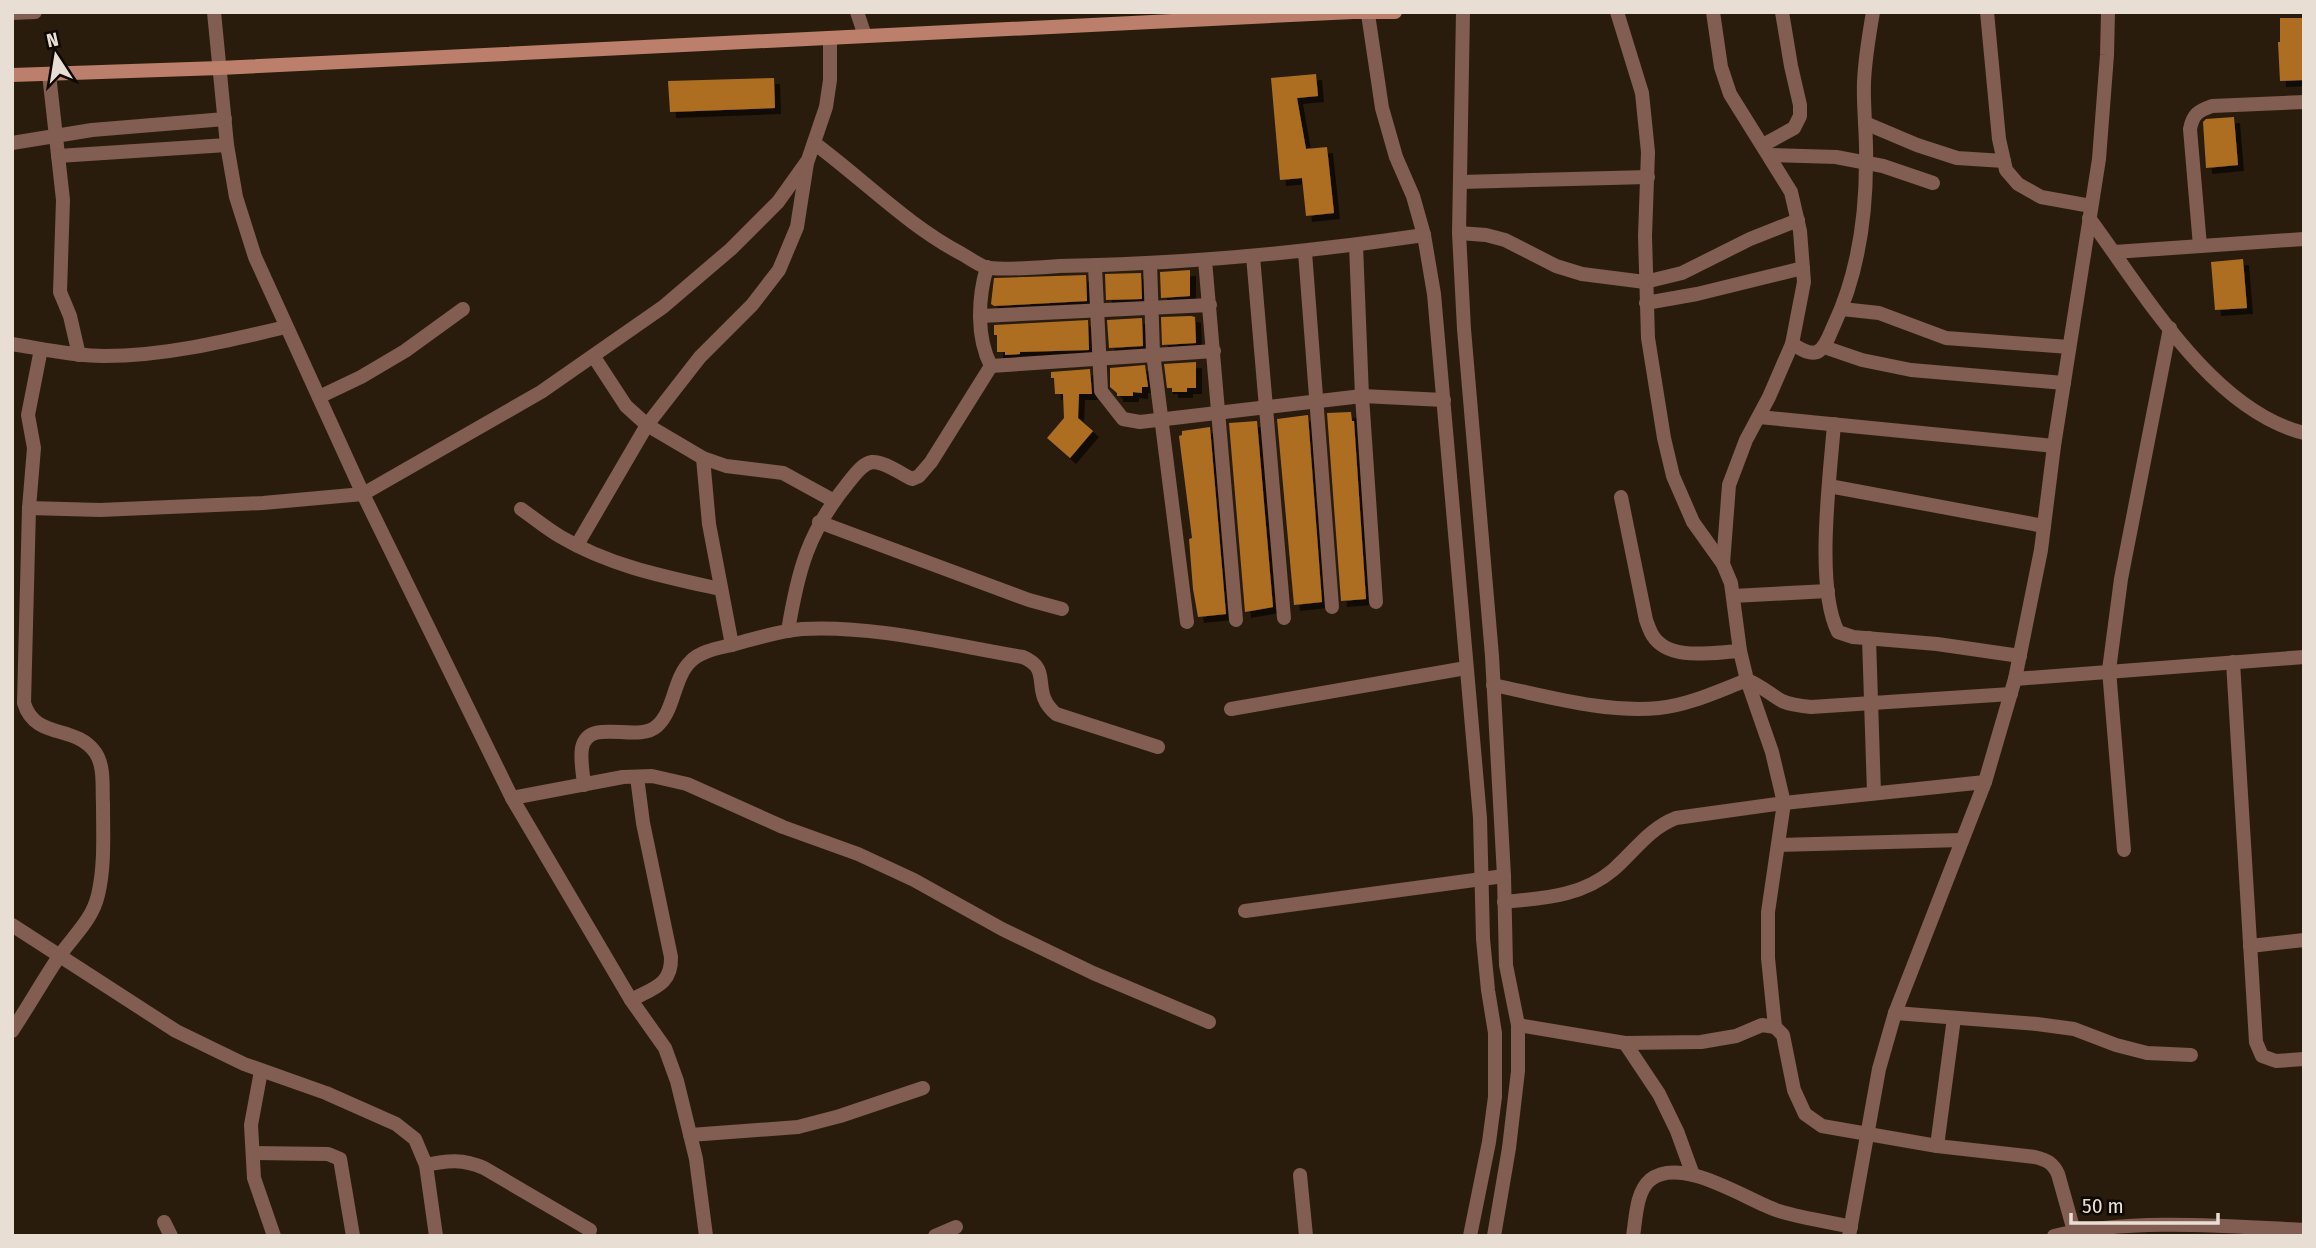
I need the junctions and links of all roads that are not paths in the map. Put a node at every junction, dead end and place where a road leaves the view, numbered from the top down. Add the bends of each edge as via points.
1 (34, 12) edge
2 (214, 12) edge
3 (856, 12) edge
4 (1395, 12) edge
5 (1463, 12) edge
6 (1617, 12) edge
7 (1713, 12) edge
8 (1782, 12) edge
9 (1873, 12) edge
10 (1987, 12) edge
11 (2108, 12) edge
12 (12, 13) edge
13 (1368, 14) edge
14 (865, 36) junction
15 (830, 38) junction
16 (220, 68) junction
17 (49, 74) junction
18 (12, 75) edge
19 (2304, 102) edge
20 (225, 119) junction
21 (1865, 123) junction
22 (55, 135) junction
23 (12, 143) edge
24 (814, 143) junction
25 (227, 145) junction
26 (1766, 150) junction
27 (58, 156) junction
28 (808, 160) junction
29 (2004, 161) junction
30 (1866, 162) junction
31 (1648, 177) junction
32 (1460, 182) junction
33 (1933, 183) dead end
34 (2090, 212) junction
35 (1798, 220) junction
36 (1459, 233) junction
37 (1424, 235) junction
38 (2304, 239) edge
39 (1356, 245) junction
40 (2200, 246) junction
41 (1305, 252) junction
42 (2114, 252) junction
43 (1253, 256) junction
44 (1205, 260) junction
45 (1150, 263) junction
46 (1095, 266) junction
47 (987, 267) junction
48 (1803, 268) junction
49 (1645, 282) junction
50 (1646, 303) junction
51 (1210, 305) junction
52 (463, 309) dead end
53 (1152, 309) junction
54 (1842, 309) junction
55 (1097, 312) junction
56 (981, 316) junction
57 (286, 327) junction
58 (2170, 328) junction
59 (12, 344) edge
60 (1792, 344) junction
61 (1824, 347) junction
62 (2069, 347) junction
63 (41, 349) junction
64 (1214, 351) junction
65 (1153, 353) junction
66 (79, 355) junction
67 (594, 357) junction
68 (1098, 357) junction
69 (991, 366) junction
70 (2064, 383) junction
71 (1362, 396) junction
72 (318, 397) junction
73 (1315, 400) junction
74 (1444, 400) junction
75 (1265, 408) junction
76 (1218, 414) junction
77 (1759, 417) junction
78 (1163, 419) junction
79 (1835, 424) junction
80 (648, 425) junction
81 (2304, 433) edge
82 (2054, 446) junction
83 (703, 458) junction
84 (1829, 486) junction
85 (363, 494) junction
86 (1621, 497) dead end
87 (834, 501) junction
88 (521, 509) dead end
89 (29, 514) junction
90 (12, 518) edge
91 (819, 522) junction
92 (2044, 526) junction
93 (577, 545) junction
94 (1723, 564) junction
95 (720, 589) junction
96 (1828, 592) junction
97 (1733, 596) junction
98 (1376, 602) dead end
99 (1332, 607) dead end
100 (1062, 609) dead end
101 (1284, 618) dead end
102 (1236, 620) dead end
103 (1187, 622) dead end
104 (788, 631) junction
105 (1870, 638) junction
106 (732, 645) junction
107 (1740, 651) junction
108 (2020, 656) junction
109 (2304, 657) edge
110 (2233, 662) junction
111 (1466, 668) junction
112 (2109, 670) junction
113 (2015, 679) junction
114 (1746, 680) junction
115 (1493, 685) junction
116 (2011, 694) junction
117 (1873, 703) junction
118 (1231, 709) dead end
119 (1158, 747) dead end
120 (637, 777) junction
121 (1985, 782) junction
122 (583, 785) junction
123 (1874, 793) junction
124 (512, 798) junction
125 (1784, 803) junction
126 (1962, 840) junction
127 (1777, 845) junction
128 (2124, 850) dead end
129 (1493, 876) junction
130 (1504, 902) junction
131 (1245, 911) dead end
132 (12, 925) edge
133 (2304, 940) edge
134 (2250, 946) junction
135 (60, 955) junction
136 (631, 1000) junction
137 (1895, 1013) junction
138 (1955, 1018) junction
139 (1209, 1022) dead end
140 (1518, 1025) junction
141 (1775, 1027) junction
142 (12, 1031) edge
143 (1625, 1043) junction
144 (2191, 1055) dead end
145 (2304, 1059) edge
146 (261, 1071) junction
147 (923, 1088) dead end
148 (690, 1135) junction
149 (1866, 1135) junction
150 (1937, 1146) junction
151 (253, 1153) junction
152 (426, 1165) junction
153 (1300, 1175) dead end
154 (1693, 1175) junction
155 (164, 1222) dead end
156 (956, 1227) dead end
157 (590, 1230) dead end
158 (2304, 1230) edge
159 (1850, 1231) edge
160 (2074, 1231) junction
161 (2238, 1231) edge
162 (171, 1236) edge
163 (274, 1236) edge
164 (353, 1236) edge
165 (436, 1236) edge
166 (706, 1236) edge
167 (935, 1236) edge
168 (1306, 1236) edge
169 (1470, 1236) edge
170 (1494, 1236) edge
171 (1633, 1236) edge
172 (2054, 1236) edge

1 - 12 street
2 - 16 street
3 - 14 street
4 - 13 street
5 - 32 street
6 - 31 street via 1642,93
7 - 26 street via 1730,94
8 - 26 street via 1800,116 1794,128
9 - 21 street via 1864,82
10 - 29 street
11 - 34 street via 2099,159
13 - 14 street
13 - 37 street via 1382,108
14 - 15 street
15 - 16 street
15 - 24 street via 826,107
16 - 17 street
16 - 20 street
17 - 18 street
17 - 22 street
19 - 40 street via 2212,106 2192,118
20 - 22 street
20 - 25 street
21 - 29 street via 1957,158
21 - 30 street
22 - 23 street
22 - 27 street
24 - 28 street
24 - 47 street via 939,242
25 - 27 street
25 - 57 street via 236,197 255,257
26 - 30 street
26 - 35 street via 1791,192
27 - 66 street via 63,200 60,292
28 - 67 street via 778,202 731,249
28 - 80 street via 797,227 779,270 700,356
29 - 34 street via 2018,184 2041,197
30 - 33 street
30 - 54 street via 1863,225
31 - 32 street
31 - 49 street
32 - 36 street
34 - 42 street
34 - 62 street
35 - 48 street
35 - 49 street via 1682,273
36 - 49 street via 1505,240 1582,274
36 - 115 street
37 - 39 street
37 - 74 street
38 - 40 street
39 - 41 street
39 - 71 street
40 - 42 street
41 - 43 street
41 - 73 street
42 - 58 street
43 - 44 street
43 - 75 street
44 - 45 street
44 - 51 street
45 - 46 street
45 - 53 street
46 - 47 street
46 - 55 street
47 - 56 street via 980,290
48 - 50 street via 1698,295
48 - 60 street
49 - 50 street
50 - 94 street via 1647,338 1673,476 1693,522
51 - 53 street
51 - 64 street
52 - 72 street via 405,351
53 - 55 street
53 - 65 street
54 - 61 street
54 - 62 street via 1879,313 1946,338
55 - 56 street
55 - 68 street
56 - 69 street via 985,354
57 - 66 street via 218,343
57 - 72 street
58 - 81 street via 2206,372 2244,405
58 - 112 street via 2121,579
59 - 63 street
60 - 61 street via 1808,352
60 - 77 street
61 - 70 street via 1911,370
62 - 70 street
63 - 66 street
63 - 89 street via 28,415 34,448
64 - 65 street
64 - 76 street
65 - 68 street
65 - 78 street
67 - 80 street via 626,406
67 - 85 street
68 - 69 street
68 - 78 street via 1101,391 1123,419
69 - 87 street via 919,476 912,479 873,462 862,466
70 - 82 street
71 - 73 street
71 - 74 street
71 - 98 street
72 - 85 street
73 - 75 street
73 - 99 street
74 - 111 street
75 - 76 street
75 - 101 street
76 - 78 street
76 - 102 street
77 - 79 street
77 - 94 street via 1729,485
78 - 103 street
79 - 82 street
79 - 84 street
80 - 83 street
80 - 93 street
82 - 92 street
83 - 87 street via 726,466 783,473
83 - 95 street
84 - 92 street
84 - 96 street
85 - 89 street
85 - 124 street
86 - 107 street via 1646,620 1654,637 1668,649 1684,653
87 - 91 street
88 - 93 street
89 - 90 street
89 - 135 street via 24,703 37,724 89,743 102,772 103,855 98,897 83,928
91 - 100 street
91 - 104 street via 804,556
92 - 108 street
93 - 95 street via 660,576
94 - 97 street
95 - 106 street
96 - 97 street
96 - 105 street via 1838,632
97 - 107 street
104 - 106 street
104 - 119 street via 874,632 1023,657 1040,669 1045,705 1056,714
105 - 108 street
105 - 117 street
106 - 122 street via 690,661 657,726 647,732 594,733 585,739 581,750
107 - 114 street
108 - 113 street
109 - 110 street
110 - 112 street
110 - 134 street
111 - 118 street
111 - 129 street via 1480,818
112 - 113 street
112 - 128 street
113 - 116 street
114 - 115 street via 1660,708 1618,708
114 - 117 street via 1791,704
114 - 125 street via 1772,752
115 - 129 street
116 - 117 street
116 - 121 street
117 - 123 street
120 - 122 street
120 - 136 street via 671,972
120 - 139 street via 687,784 858,854 1093,973
121 - 123 street
121 - 126 street
122 - 124 street
123 - 125 street
124 - 136 street
125 - 127 street
125 - 130 street via 1676,818 1661,824 1590,887 1558,897
126 - 127 street
126 - 137 street
127 - 141 street via 1768,912
129 - 130 street
129 - 131 street
129 - 169 street via 1483,939 1496,1075 1489,1142
130 - 140 street via 1506,965
132 - 135 street
133 - 134 street
134 - 145 street via 2256,1042 2262,1056 2276,1061
135 - 142 street
135 - 146 street via 176,1031
136 - 148 street via 665,1048
137 - 138 street
137 - 149 street
138 - 144 street via 2074,1029 2147,1053
138 - 150 street
140 - 143 street
140 - 170 street via 1518,1071
141 - 143 street via 1762,1025 1736,1036 1701,1042
141 - 149 street via 1783,1035 1794,1090 1805,1114 1822,1126
143 - 154 street via 1659,1094
146 - 151 street via 251,1125
146 - 152 street via 396,1124 415,1139
147 - 148 street via 799,1127
148 - 166 street
149 - 150 street
149 - 159 street
150 - 160 street via 2047,1160 2058,1174
151 - 163 street via 254,1178
151 - 164 street via 335,1155 342,1166
152 - 157 street via 447,1160 484,1167
152 - 165 street
153 - 168 street
154 - 159 street via 1779,1211
154 - 171 street via 1675,1171 1648,1182 1640,1196
155 - 162 street
156 - 167 street
158 - 161 street
160 - 161 street via 2136,1226
160 - 172 street

